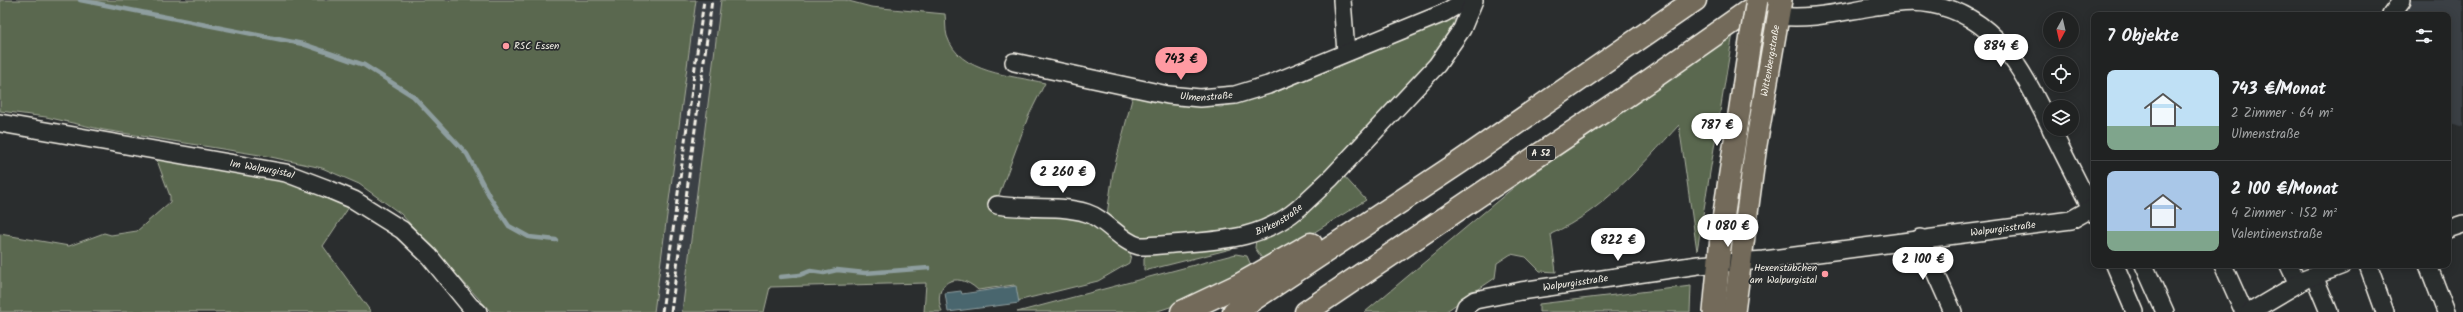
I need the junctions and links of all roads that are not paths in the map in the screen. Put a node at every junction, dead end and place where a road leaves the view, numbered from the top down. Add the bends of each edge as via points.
1 (1342, 0) edge
2 (1466, 0) edge
3 (1474, 0) edge
4 (1695, 0) edge
5 (1757, 0) edge
6 (1764, 0) edge
7 (2402, 0) edge
8 (1780, 8) edge
9 (2393, 12) edge
10 (1346, 52) junction
11 (1014, 62) dead end
12 (2043, 112) edge
13 (0, 123) edge
14 (2055, 136) edge
15 (997, 204) dead end
16 (2091, 206) edge
17 (2091, 211) edge
18 (1385, 212) junction
19 (2463, 224) edge
20 (2451, 228) edge
21 (1920, 238) junction
22 (1739, 262) junction
23 (1717, 263) junction
24 (2116, 268) edge
25 (2145, 268) edge
26 (2224, 268) edge
27 (2290, 268) edge
28 (2335, 268) edge
29 (2369, 268) edge
30 (2429, 268) edge
31 (2314, 276) junction
32 (2298, 284) junction
33 (478, 312) edge
34 (1182, 312) edge
35 (1234, 312) edge
36 (1306, 312) edge
37 (1464, 312) edge
38 (1714, 312) edge
39 (1734, 312) edge
40 (1953, 312) edge
41 (2135, 312) edge
42 (2165, 312) edge
43 (2244, 312) edge
44 (2250, 312) edge
45 (2329, 312) edge
46 (2385, 312) edge
47 (2446, 312) edge

1 - 10 street
2 - 10 street, Ulmenstraße via 1444,13
3 - 15 street, Birkenstraße via 1462,29 1437,65 1411,94 1299,208 1264,231 1232,239 1139,246 1086,213 1058,208
4 - 18 highway
5 - 23 main road, bridge
6 - 36 highway, A 52
7 - 9 street
8 - 12 street via 1798,18 1904,2 1930,3 1960,12 1997,38
8 - 22 main road, Wittenbergstraße
10 - 11 street, Ulmenstraße via 1261,87 1234,95 1200,98 1168,94
13 - 33 street, Im Walpurgistal via 286,173 343,195 402,230 429,256 470,306
14 - 16 street
17 - 21 street, Walpurgisstraße via 2071,220
18 - 34 highway via 1338,229 1256,277
18 - 35 highway
19 - 20 street
21 - 22 street, Walpurgisstraße
21 - 40 street
22 - 23 street, Walpurgisstraße
22 - 39 main road, Wittenbergstraße
23 - 37 street, Walpurgisstraße via 1522,291 1476,300 1466,306
23 - 38 main road
24 - 41 street
25 - 42 street
26 - 43 street
27 - 32 street
28 - 31 street
29 - 46 street
30 - 47 street
31 - 32 street
31 - 45 street
32 - 44 street

